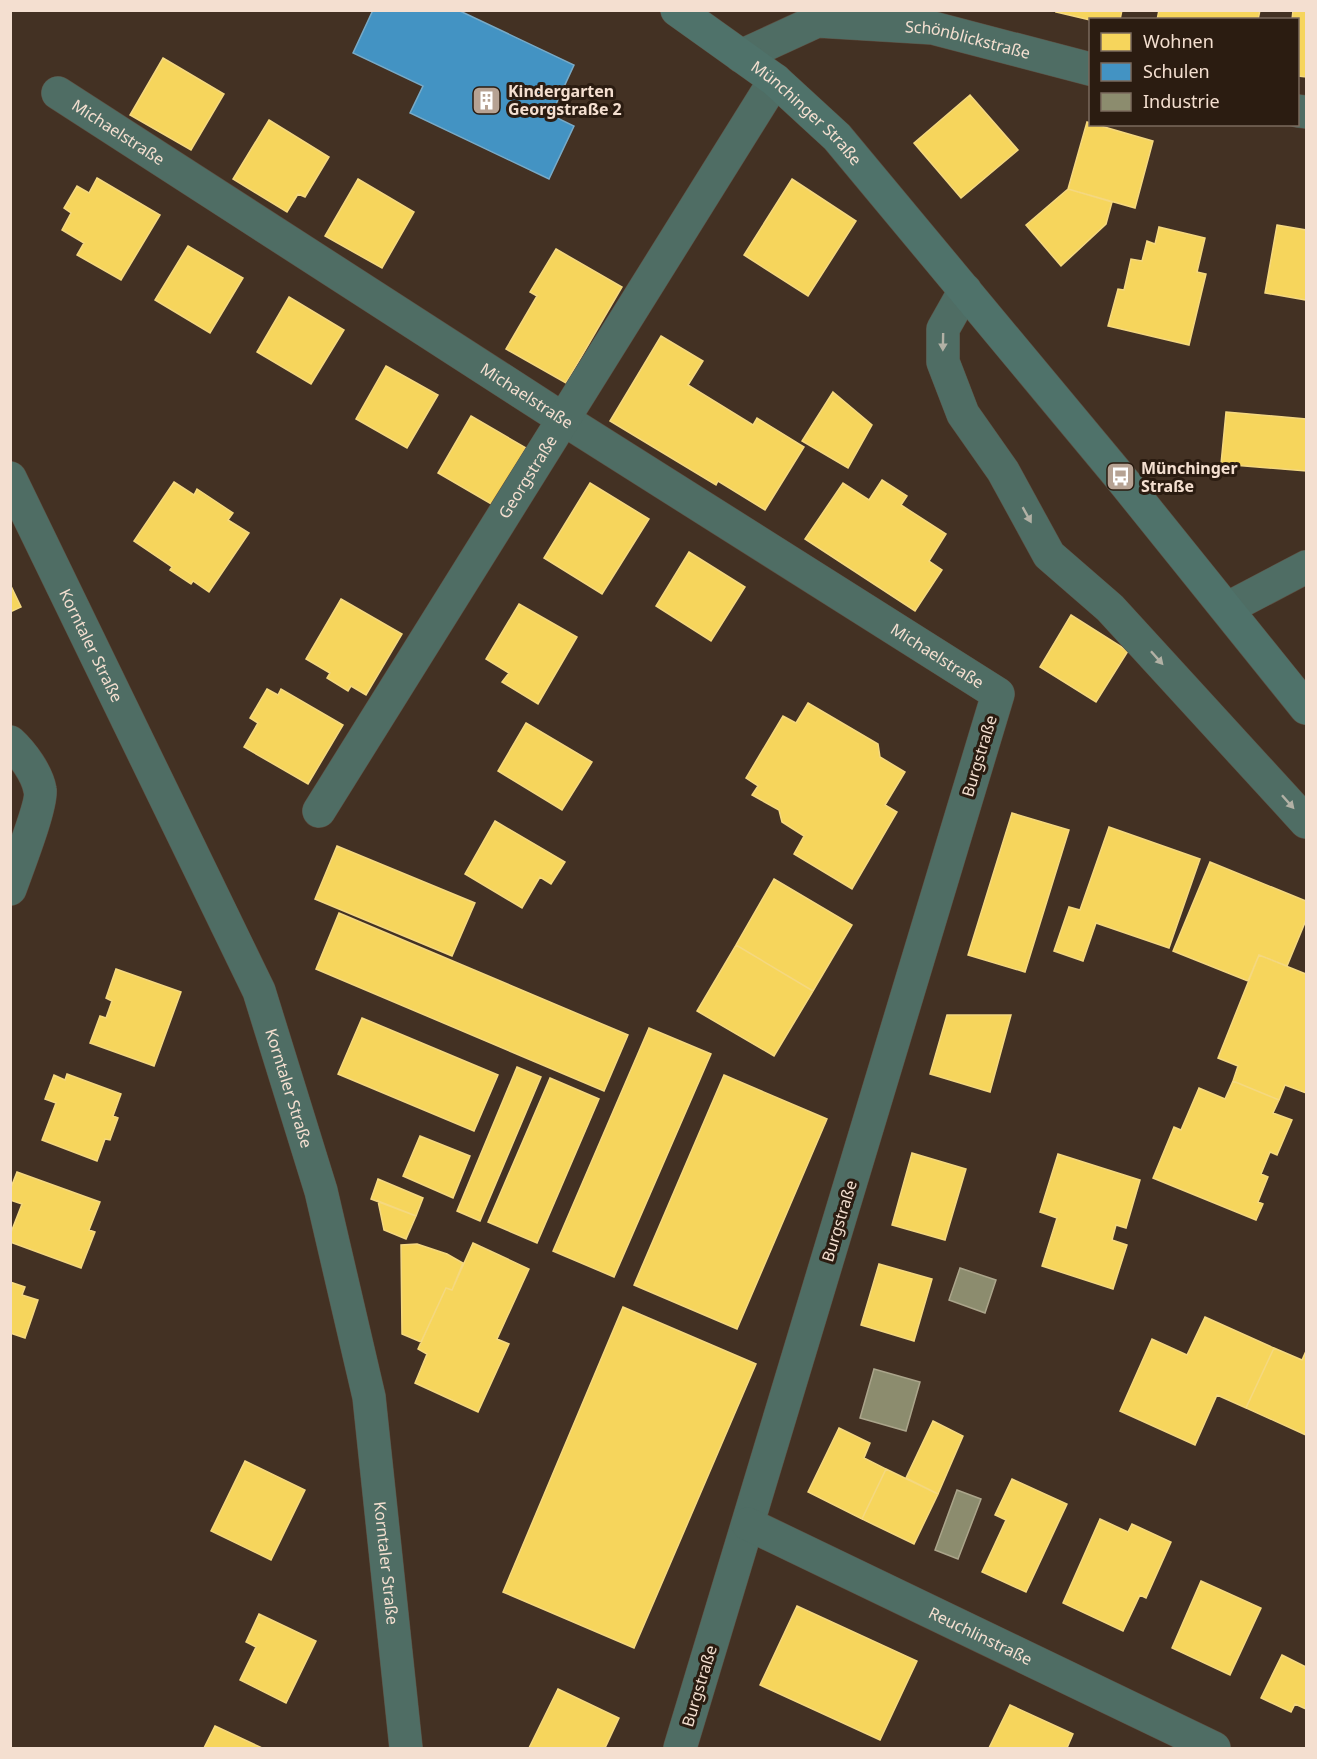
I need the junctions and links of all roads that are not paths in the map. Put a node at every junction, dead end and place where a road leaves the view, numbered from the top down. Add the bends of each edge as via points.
1 (676, 10) edge
2 (741, 56) junction
3 (1089, 69) edge
4 (775, 81) junction
5 (58, 93) dead end
6 (965, 290) junction
7 (563, 419) junction
8 (10, 478) edge
9 (1306, 567) edge
10 (1228, 608) junction
11 (998, 694) joint
12 (1306, 708) edge
13 (10, 742) edge
14 (319, 811) dead end
15 (1306, 822) edge
16 (10, 889) edge
17 (748, 1524) junction
18 (406, 1749) edge
19 (680, 1749) edge
20 (1215, 1749) edge

1 - 2 main road, Münchinger Straße
2 - 3 street, Schönblickstraße via 817,21 933,28
2 - 4 main road, Münchinger Straße
4 - 6 main road, Münchinger Straße via 837,137
4 - 7 street, Georgstraße
5 - 7 street, Michaelstraße
6 - 10 main road, Münchinger Straße
6 -> 15 street via 943,329 943,362 963,414 1003,471 1049,555 1110,608
7 - 11 street, Michaelstraße
7 - 14 street, Georgstraße
8 - 18 street, Korntaler Straße via 259,991 321,1191 369,1397
9 - 10 street
10 - 12 main road, Münchinger Straße
11 - 17 street, Burgstraße
13 - 16 street via 24,755 41,791
17 - 19 street, Burgstraße
17 - 20 street, Reuchlinstraße

